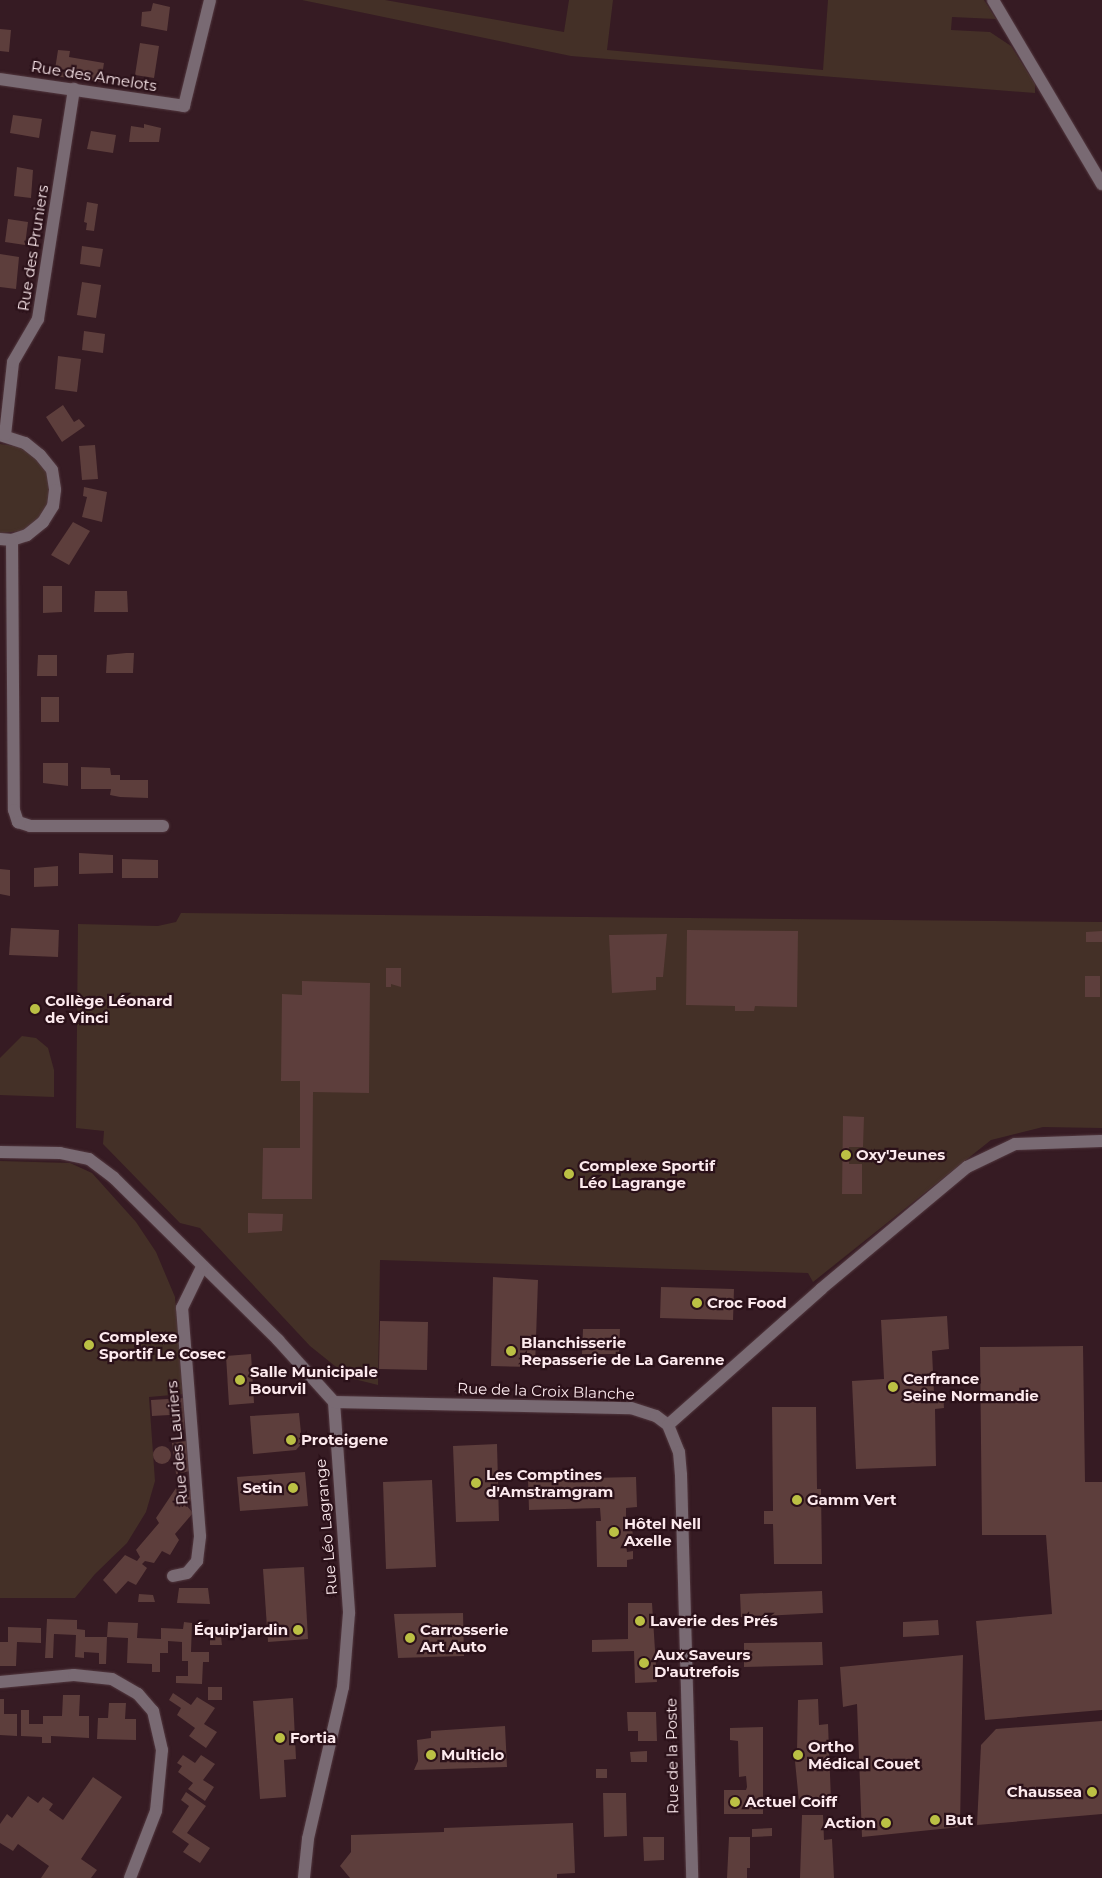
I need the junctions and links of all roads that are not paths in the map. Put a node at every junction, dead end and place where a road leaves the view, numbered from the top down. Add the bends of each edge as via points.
1 (210, 0) edge
2 (993, 0) edge
3 (0, 79) edge
4 (74, 89) junction
5 (1102, 184) edge
6 (2, 435) edge
7 (6, 539) edge
8 (164, 826) dead end
9 (1102, 1141) edge
10 (0, 1152) edge
11 (202, 1267) junction
12 (334, 1402) junction
13 (668, 1425) junction
14 (173, 1576) dead end
15 (0, 1682) edge
16 (130, 1878) edge
17 (304, 1878) edge
18 (692, 1878) edge

1 - 4 street, Rue des Amelots via 184,106
2 - 5 street
3 - 4 street, Rue des Amelots
4 - 6 street, Rue des Pruniers via 38,319 13,362
6 - 7 street via 25,443 40,455 52,470 56,490 53,506 42,522 27,535
7 - 8 street via 14,810 18,822 30,826
9 - 13 street via 1015,1144 967,1167 827,1284
10 - 11 street via 60,1153 89,1159 114,1178
11 - 12 street
11 - 14 street, Rue des Lauriers via 182,1308 200,1536 197,1561 187,1573
12 - 13 street, Rue de la Croix Blanche via 630,1408 656,1416
12 - 17 street, Rue Léo Lagrange via 349,1613 343,1687 308,1839
13 - 18 street, Rue de la Poste via 679,1452 682,1474
15 - 16 street via 74,1675 112,1679 138,1694 153,1711 161,1742 156,1811

